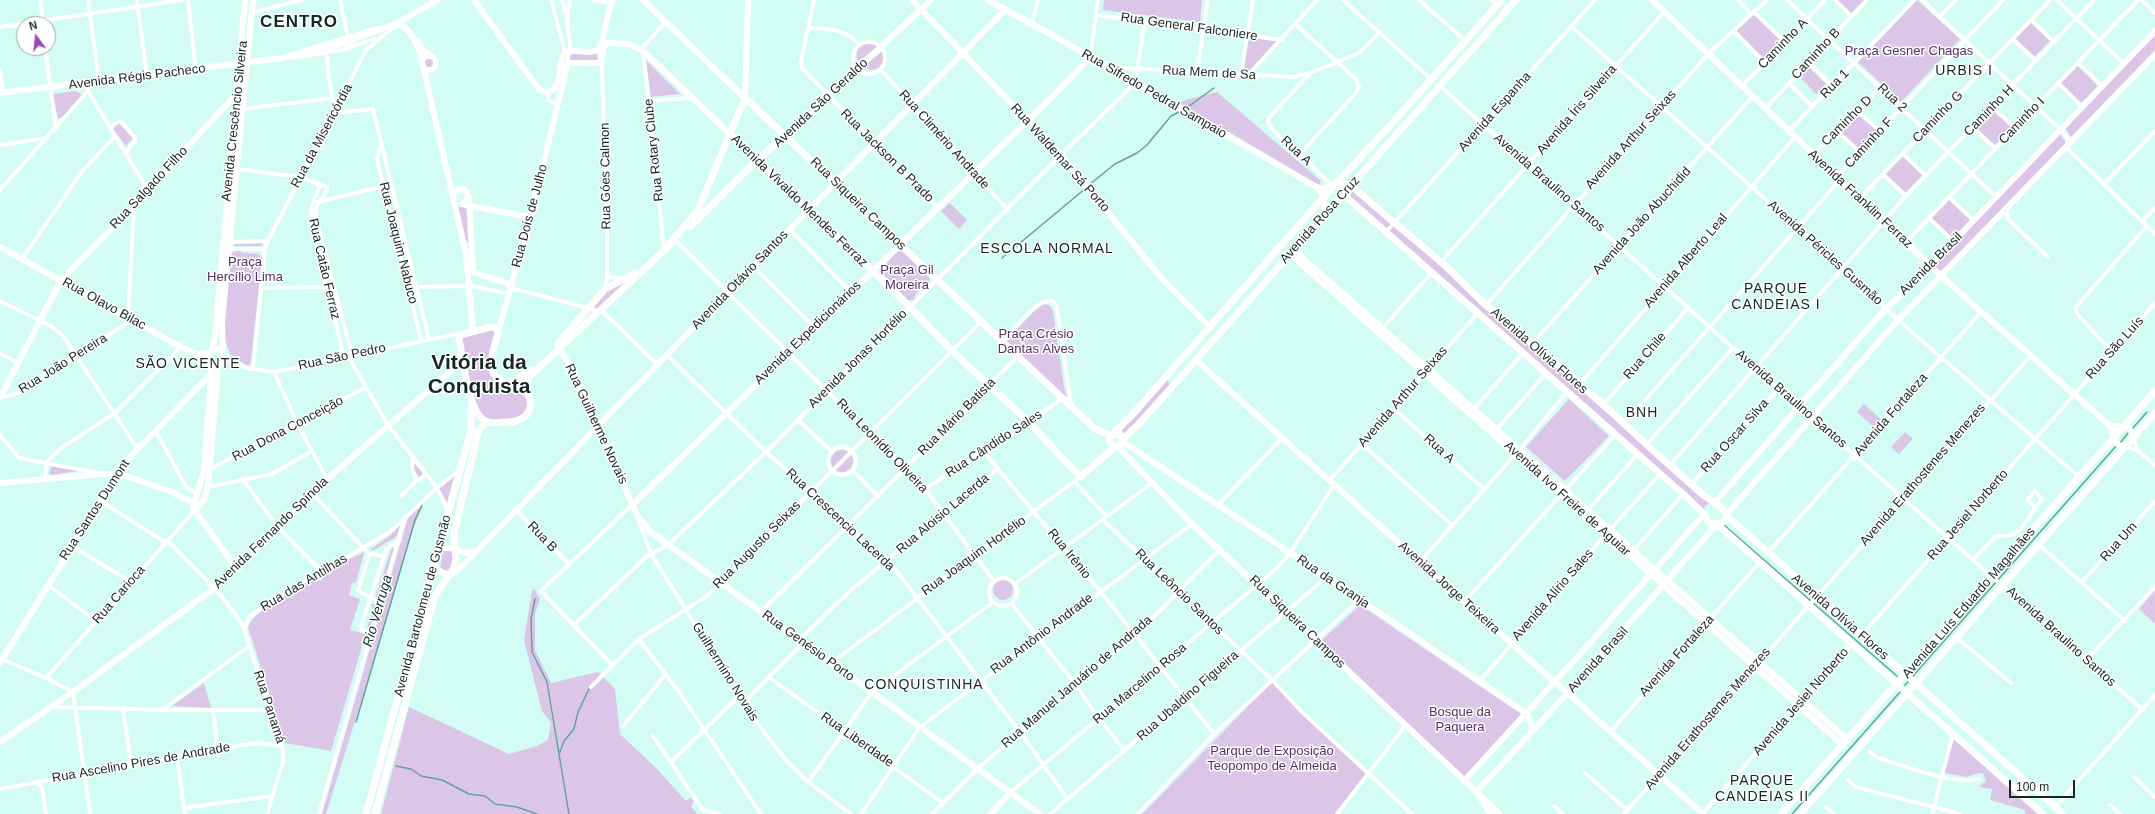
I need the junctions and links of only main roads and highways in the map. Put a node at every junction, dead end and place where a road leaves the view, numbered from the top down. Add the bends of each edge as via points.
1 (1516, 0) edge
2 (1499, 3) edge
3 (1481, 22) junction
4 (1490, 29) junction
5 (1419, 93) junction
6 (1426, 100) junction
7 (729, 133) junction
8 (786, 135) junction
9 (757, 161) junction
10 (1345, 175) junction
11 (1351, 185) junction
12 (1334, 186) junction
13 (1345, 192) junction
14 (1323, 198) junction
15 (703, 200) junction
16 (710, 208) junction
17 (1326, 214) junction
18 (673, 241) junction
19 (1268, 263) junction
20 (1276, 270) junction
21 (626, 281) junction
22 (558, 346) junction
23 (1168, 374) junction
24 (1177, 381) junction
25 (505, 383) junction
26 (2155, 391) edge
27 (528, 395) junction
28 (471, 397) junction
29 (1605, 407) junction
30 (2155, 413) edge
31 (1615, 416) junction
32 (1600, 421) junction
33 (488, 422) junction
34 (1606, 427) junction
35 (1112, 435) junction
36 (1120, 444) junction
37 (1077, 479) joint
38 (1713, 503) junction
39 (1703, 514) junction
40 (1726, 515) junction
41 (1716, 525) junction
42 (1905, 674) junction
43 (1897, 684) junction
44 (1916, 684) junction
45 (1907, 693) junction
46 (1978, 738) junction
47 (1971, 750) junction
48 (1991, 750) junction
49 (1982, 759) junction
50 (366, 814) edge
51 (375, 814) edge
52 (1781, 814) edge
53 (1800, 814) edge
54 (2043, 814) edge
55 (2063, 814) edge

1 - 4 main road, Avenida Rosa Cruz
2 - 3 main road, Avenida Rosa Cruz
3 - 4 main road via 1488,23
3 - 5 main road, Avenida Rosa Cruz
4 - 6 main road, Avenida Rosa Cruz
5 - 6 main road via 1420,98
5 - 10 main road, Avenida Rosa Cruz
6 - 11 main road, Avenida Rosa Cruz
7 - 8 main road, Rua Siqueira Campos via 745,98
7 - 9 main road, Avenida Vivaldo Mendes Ferraz
7 - 15 main road
8 - 9 main road, Avenida São Geraldo
8 - 35 main road, Rua Siqueira Campos via 1071,408 1094,428
9 - 16 main road, Avenida São Geraldo
9 - 37 main road, Avenida Vivaldo Mendes Ferraz via 910,306 952,351 1028,421
10 - 12 main road, Avenida Rosa Cruz
10 - 13 main road
11 - 13 main road
11 - 29 main road, Avenida Olívia Flores
12 - 13 main road
12 - 14 main road, Avenida Rosa Cruz
12 - 14 main road via 1320,189
13 - 17 main road, Avenida Rosa Cruz
13 - 32 main road, Avenida Olívia Flores via 1386,232
14 - 17 main road
14 - 19 main road, Avenida Rosa Cruz
15 - 16 main road via 710,201
15 - 18 main road via 689,223
16 - 18 main road, Avenida São Geraldo
17 - 20 main road, Avenida Rosa Cruz
18 - 21 main road, Avenida São Geraldo via 641,271
19 - 20 main road via 1273,263
19 - 23 main road, Avenida Rosa Cruz
20 - 24 main road, Avenida Rosa Cruz
21 - 22 main road, Avenida São Geraldo via 599,310
21 - 22 main road, Avenida São Geraldo via 605,289
22 - 25 main road, Avenida São Geraldo via 522,377
22 - 27 main road, Avenida São Geraldo via 528,378
23 - 24 main road via 1169,381
23 - 35 main road, Avenida Rosa Cruz
24 - 36 main road, Avenida Rosa Cruz
25 - 27 main road via 519,388
25 - 28 main road via 495,377 490,369 498,333 493,327 463,333 459,339
26 - 42 main road, Avenida Luís Eduardo Magalhães
27 - 33 main road, Avenida São Geraldo via 530,407 525,417 509,422
28 - 33 main road via 477,413
28 - 50 main road, Avenida Bartolomeu de Gusmão via 471,430
29 - 31 main road, Avenida Olívia Flores
29 - 32 main road
30 - 44 main road, Avenida Luís Eduardo Magalhães via 2000,584
31 - 34 main road
31 - 38 main road, Avenida Olívia Flores
32 - 34 main road, Avenida Olívia Flores
33 - 51 main road, Avenida Bartolomeu de Gusmão via 478,433 454,533 456,560 435,596
34 - 39 main road, Avenida Olívia Flores
35 - 36 main road via 1120,434
35 - 36 main road via 1110,443
36 - 37 main road, Rua Joaquim Hortélio
38 - 39 main road, Avenida Brasil via 1706,506
38 - 40 main road, Avenida Olívia Flores via 1718,503
39 - 41 main road, Avenida Olívia Flores via 1709,523
40 - 41 main road, Avenida Brasil
40 - 42 main road, Avenida Olívia Flores
41 - 43 main road, Avenida Olívia Flores
42 - 43 main road, Avenida Luís Eduardo Magalhães
42 - 44 main road, Avenida Olívia Flores
43 - 45 main road, Avenida Olívia Flores
43 - 52 main road, Avenida Luís Eduardo Magalhães
44 - 45 main road, Avenida Luís Eduardo Magalhães
44 - 46 main road, Avenida Olívia Flores
45 - 47 main road, Avenida Olívia Flores
45 - 53 main road, Avenida Luís Eduardo Magalhães
46 - 47 main road via 1978,745
46 - 48 main road, Avenida Olívia Flores
47 - 49 main road, Avenida Olívia Flores
48 - 49 main road via 1984,751
48 - 55 main road, Avenida Olívia Flores
49 - 54 main road, Avenida Olívia Flores

